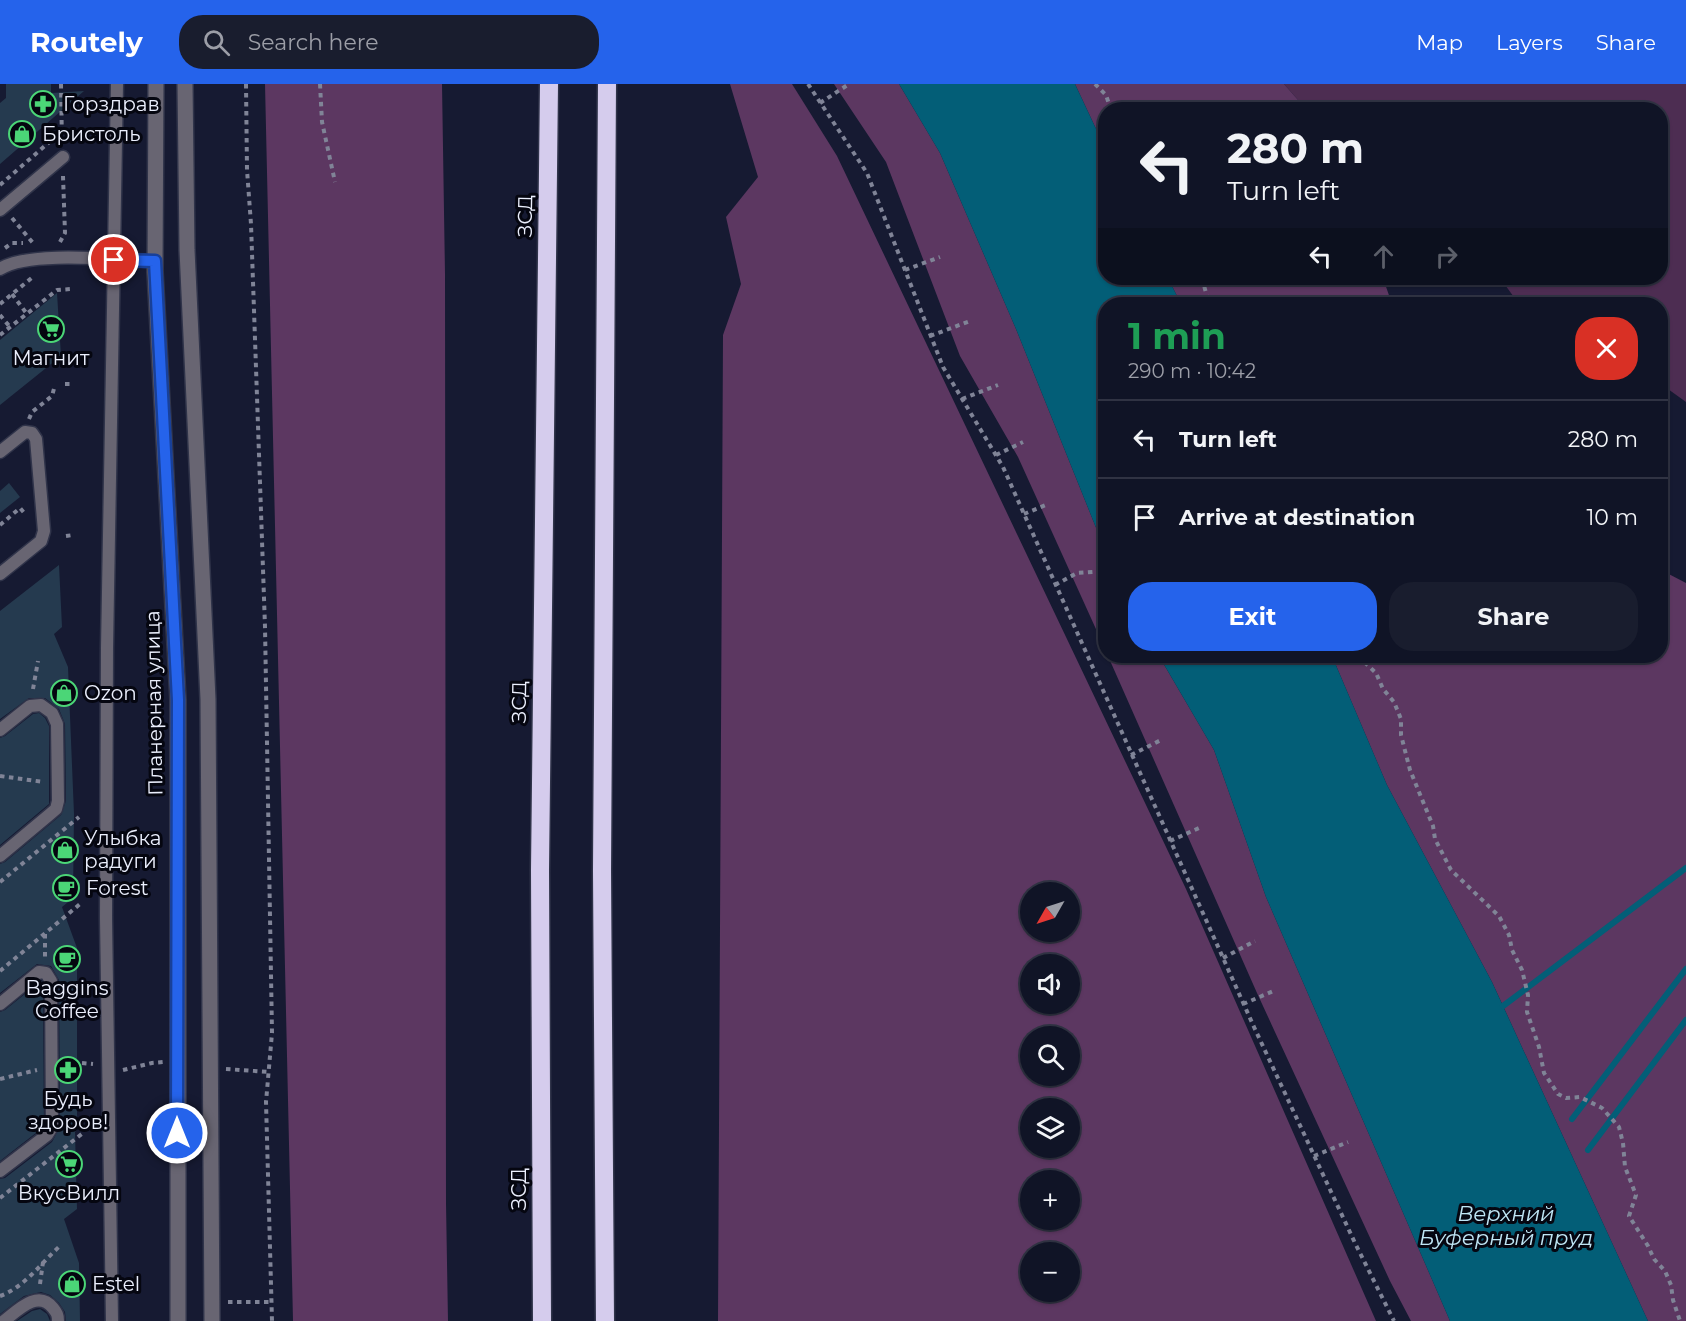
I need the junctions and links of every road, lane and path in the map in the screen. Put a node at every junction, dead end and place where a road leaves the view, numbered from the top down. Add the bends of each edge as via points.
1 (117, 84) edge
2 (156, 84) edge
3 (185, 84) edge
4 (246, 84) edge
5 (320, 84) edge
6 (549, 84) edge
7 (607, 84) edge
8 (808, 84) edge
9 (849, 84) edge
10 (1095, 84) edge
11 (1108, 102) edge
12 (820, 103) junction
13 (62, 131) dead end
14 (63, 161) joint
15 (335, 182) dead end
16 (0, 185) edge
17 (0, 210) edge
18 (940, 257) dead end
19 (58, 258) junction
20 (114, 260) junction
21 (155, 261) junction
22 (0, 269) edge
23 (904, 270) junction
24 (37, 274) dead end
25 (72, 289) dead end
26 (12, 294) junction
27 (0, 304) edge
28 (27, 314) junction
29 (0, 315) edge
30 (970, 321) dead end
31 (10, 327) junction
32 (0, 335) edge
33 (930, 336) junction
34 (65, 384) dead end
35 (73, 384) dead end
36 (55, 385) dead end
37 (998, 385) dead end
38 (962, 399) junction
39 (25, 432) junction
40 (1023, 442) dead end
41 (0, 452) edge
42 (996, 455) junction
43 (1048, 504) dead end
44 (1024, 514) junction
45 (0, 525) edge
46 (73, 535) dead end
47 (66, 536) dead end
48 (43, 537) junction
49 (1098, 572) edge
50 (0, 574) edge
51 (1055, 585) junction
52 (38, 661) dead end
53 (1365, 663) edge
54 (34, 681) dead end
55 (0, 730) edge
56 (1161, 740) dead end
57 (1131, 755) junction
58 (0, 776) edge
59 (57, 783) junction
60 (79, 817) dead end
61 (1199, 828) dead end
62 (1170, 841) junction
63 (0, 856) edge
64 (0, 882) edge
65 (80, 904) dead end
66 (45, 933) junction
67 (1255, 941) dead end
68 (1222, 958) junction
69 (0, 971) edge
70 (45, 973) junction
71 (1276, 990) dead end
72 (0, 1004) edge
73 (1243, 1004) junction
74 (177, 1061) junction
75 (82, 1063) dead end
76 (52, 1067) junction
77 (108, 1071) junction
78 (0, 1079) edge
79 (83, 1133) dead end
80 (1348, 1142) dead end
81 (1314, 1156) junction
82 (0, 1171) edge
83 (0, 1198) edge
84 (61, 1245) dead end
85 (43, 1261) junction
86 (41, 1275) dead end
87 (0, 1296) edge
88 (212, 1302) junction
89 (272, 1302) junction
90 (4, 1321) edge
91 (58, 1321) edge
92 (112, 1321) edge
93 (178, 1321) edge
94 (212, 1321) edge
95 (272, 1321) edge
96 (542, 1321) edge
97 (605, 1321) edge
98 (1394, 1321) edge
99 (1680, 1321) edge

1 - 20 lane
2 - 21 street, Планерная улица
3 - 88 street via 187,250 208,699
4 - 89 path via 265,639
5 - 15 path via 322,122
6 - 96 highway, ЗСД via 540,870
7 - 97 highway via 602,871
8 - 12 path
9 - 12 path
10 - 11 path
12 - 23 path via 867,173
13 - 16 path
14 - 17 lane
14 - 19 path via 65,233
18 - 23 path
19 - 20 lane
19 - 22 lane via 20,260
20 - 21 lane
20 - 77 lane via 106,648
21 - 74 street, Планерная улица via 178,700
23 - 33 path
24 - 26 path
25 - 28 path via 57,290
26 - 27 path
26 - 28 path
28 - 31 path
29 - 31 path
30 - 33 path
31 - 32 path
33 - 38 path
34 - 35 path
36 - 39 path via 52,396 32,412
37 - 38 path
38 - 42 path
39 - 41 lane
39 - 48 lane via 36,439
40 - 42 path
42 - 44 path
43 - 44 path
44 - 51 path
45 - 48 path via 20,508
46 - 47 path
48 - 50 lane
49 - 51 path via 1077,573
51 - 57 path
52 - 54 path
53 - 99 path via 1394,702 1410,770 1435,839 1451,870 1499,916 1509,935 1522,970 1528,995 1527,1012 1544,1073 1558,1094 1580,1097 1602,1108 1618,1127 1625,1167 1636,1195 1629,1216 1665,1271
55 - 59 lane via 30,706 41,705 52,713 57,724
56 - 57 path
57 - 62 path
58 - 59 path
59 - 63 lane via 56,809
60 - 64 path
61 - 62 path
62 - 68 path
65 - 66 path
66 - 69 path
66 - 70 path
67 - 68 path
68 - 73 path
70 - 72 lane via 39,972
70 - 76 lane via 51,981
71 - 73 path
73 - 81 path
74 - 77 path
74 - 93 street, Планерная улица
75 - 77 path
76 - 78 path
76 - 82 lane via 52,1127 47,1136
77 - 92 lane
79 - 83 path
80 - 81 path
81 - 98 path
84 - 85 path
85 - 86 path
85 - 87 path via 25,1281
88 - 89 path
88 - 94 street
89 - 95 path
90 - 91 lane via 30,1302 40,1300 50,1304

